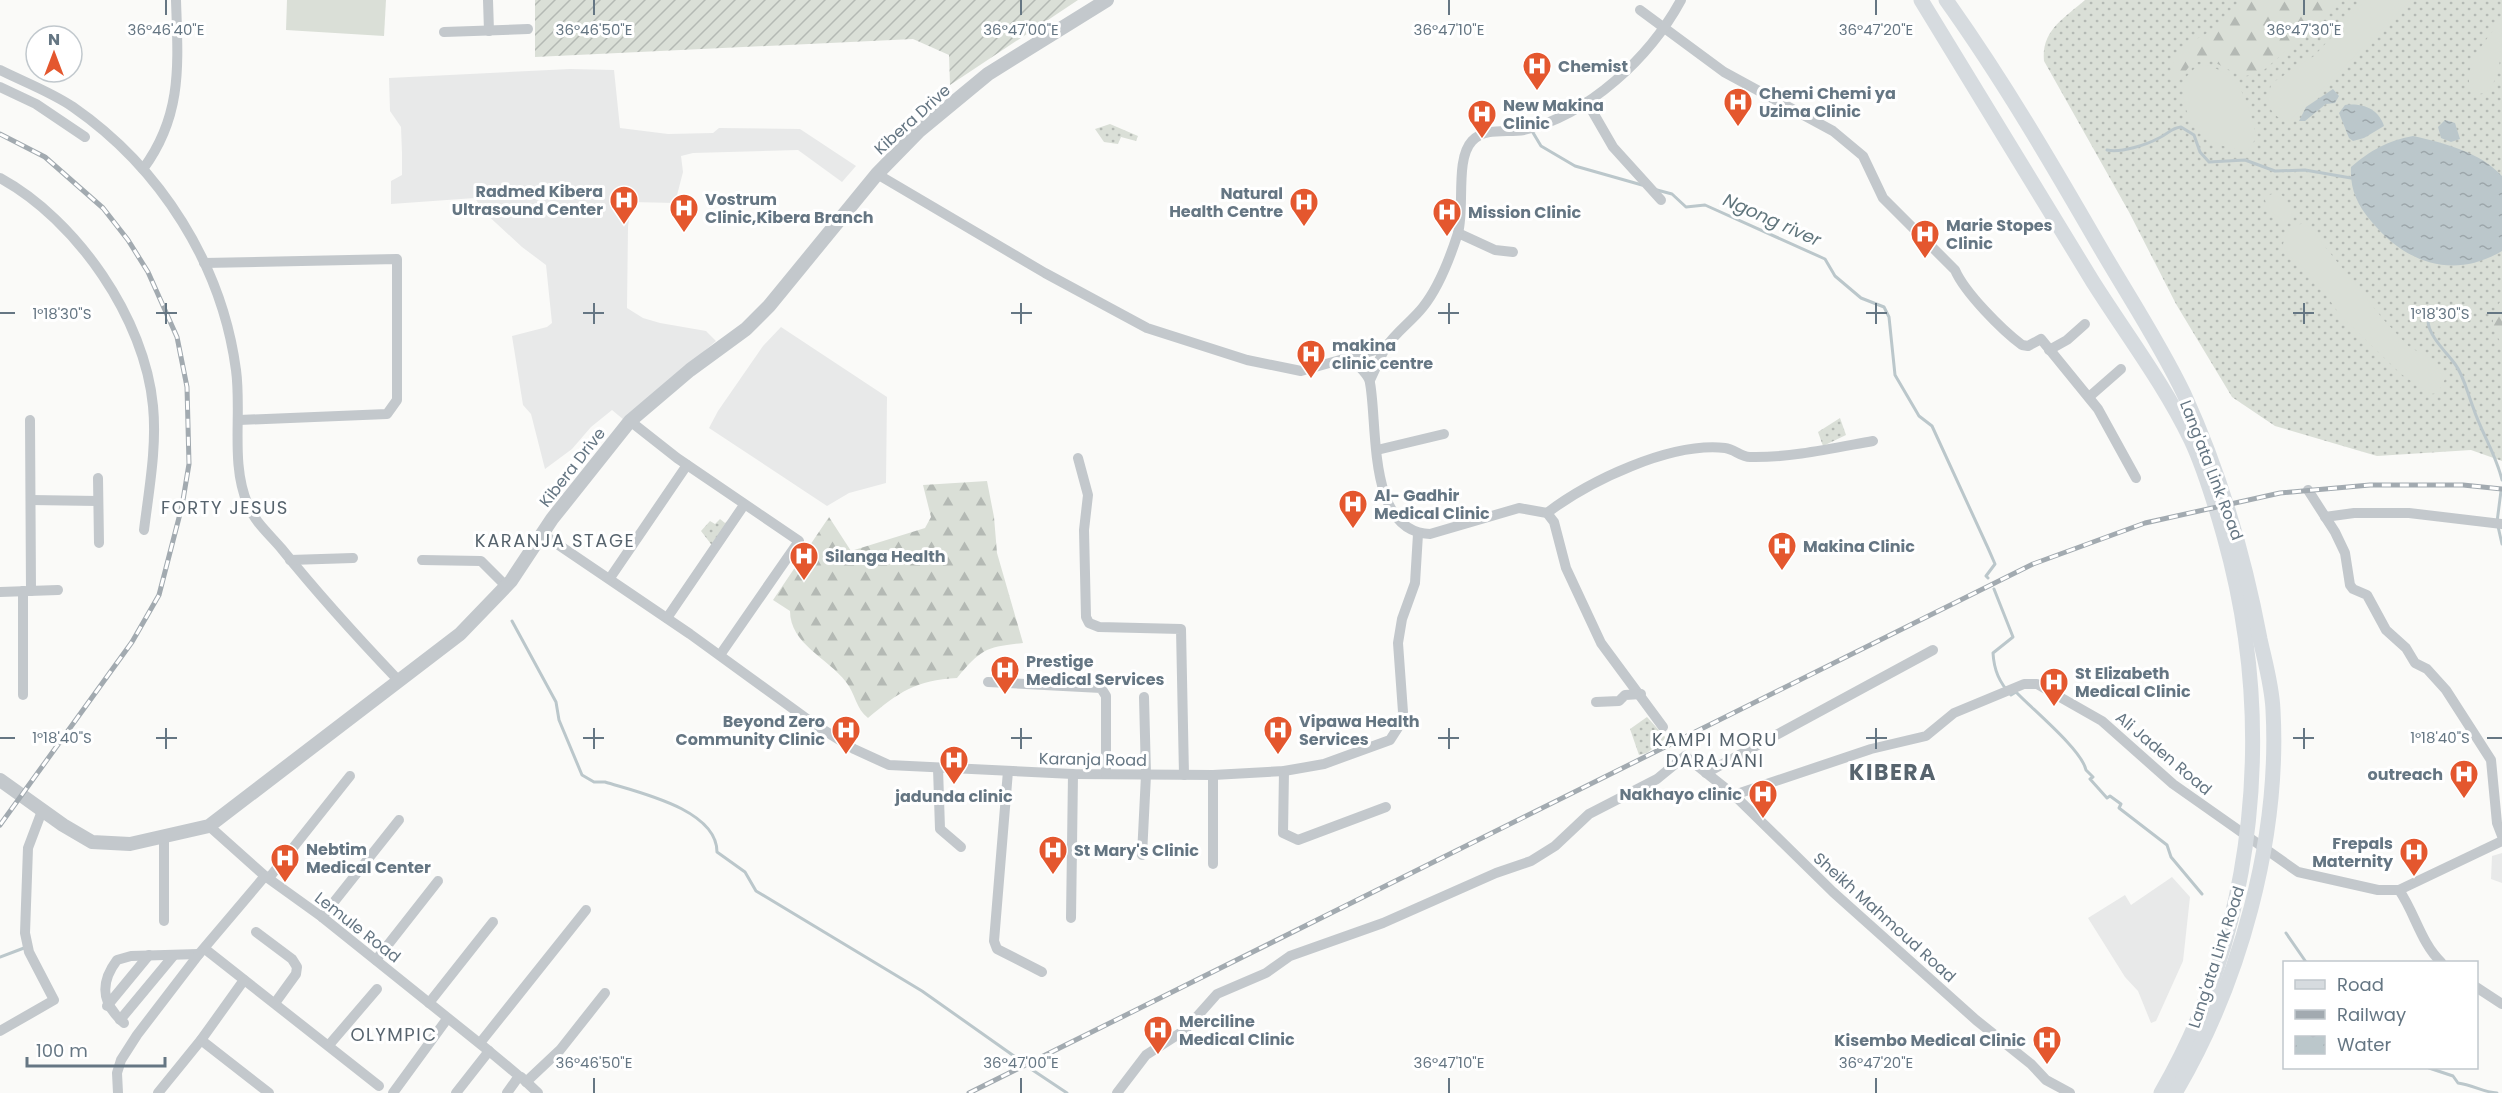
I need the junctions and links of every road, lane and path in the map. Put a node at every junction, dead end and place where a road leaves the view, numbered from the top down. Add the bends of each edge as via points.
1 (176, 0) edge
2 (488, 0) edge
3 (1107, 0) edge
4 (1681, 0) edge
5 (1921, 0) edge
6 (1946, 0) edge
7 (1640, 10) dead end
8 (1665, 26) junction
9 (528, 29) dead end
10 (489, 31) junction
11 (444, 32) dead end
12 (0, 70) edge
13 (0, 87) edge
14 (1587, 102) junction
15 (85, 137) dead end
16 (2047, 155) junction
17 (2024, 168) junction
18 (143, 169) junction
19 (877, 174) junction
20 (0, 178) edge
21 (1658, 197) dead end
22 (2081, 214) junction
23 (2058, 224) junction
24 (1458, 232) junction
25 (1513, 252) dead end
26 (204, 263) junction
27 (2085, 324) dead end
28 (1386, 347) junction
29 (2049, 350) junction
30 (1350, 358) junction
31 (2121, 369) dead end
32 (1370, 380) junction
33 (2090, 396) junction
34 (30, 420) dead end
35 (239, 420) junction
36 (630, 421) junction
37 (1444, 434) dead end
38 (1873, 441) dead end
39 (1377, 450) junction
40 (1077, 458) dead end
41 (687, 465) junction
42 (98, 478) dead end
43 (2136, 478) dead end
44 (2214, 484) junction
45 (2308, 490) dead end
46 (31, 500) junction
47 (98, 501) junction
48 (744, 505) junction
49 (1546, 513) junction
50 (2325, 517) junction
51 (2227, 521) junction
52 (2502, 524) edge
53 (144, 530) dead end
54 (541, 533) junction
55 (1418, 534) junction
56 (99, 543) dead end
57 (353, 558) dead end
58 (291, 560) junction
59 (422, 560) dead end
60 (610, 578) junction
61 (506, 586) junction
62 (58, 590) dead end
63 (27, 591) junction
64 (0, 592) edge
65 (667, 618) junction
66 (1933, 650) dead end
67 (720, 655) junction
68 (399, 681) junction
69 (988, 682) dead end
70 (1641, 694) junction
71 (23, 695) dead end
72 (1144, 697) dead end
73 (1596, 702) dead end
74 (1663, 727) dead end
75 (938, 768) junction
76 (1008, 771) junction
77 (1284, 771) junction
78 (1706, 773) junction
79 (1073, 774) junction
80 (1106, 774) junction
81 (1146, 775) junction
82 (1184, 775) junction
83 (1214, 775) junction
84 (350, 776) dead end
85 (0, 780) edge
86 (1734, 795) junction
87 (1386, 807) dead end
88 (42, 811) junction
89 (399, 820) dead end
90 (209, 826) junction
91 (2502, 836) edge
92 (164, 838) junction
93 (2502, 841) edge
94 (961, 847) dead end
95 (1142, 855) dead end
96 (1214, 864) dead end
97 (267, 877) junction
98 (438, 881) dead end
99 (2399, 890) junction
100 (586, 910) dead end
101 (322, 917) junction
102 (1071, 918) dead end
103 (164, 921) dead end
104 (493, 922) dead end
105 (256, 932) dead end
106 (202, 951) junction
107 (174, 955) junction
108 (149, 956) junction
109 (376, 960) junction
110 (2439, 961) edge
111 (1042, 972) dead end
112 (244, 980) junction
113 (2478, 988) edge
114 (377, 989) dead end
115 (605, 993) dead end
116 (275, 1003) junction
117 (429, 1003) junction
118 (2502, 1004) edge
119 (107, 1006) junction
120 (447, 1019) junction
121 (0, 1031) edge
122 (201, 1040) junction
123 (480, 1043) junction
124 (329, 1045) junction
125 (489, 1051) junction
126 (523, 1079) junction
127 (379, 1086) dead end
128 (254, 1088) edge
129 (118, 1093) edge
130 (158, 1093) edge
131 (269, 1093) edge
132 (393, 1093) edge
133 (456, 1093) edge
134 (507, 1093) edge
135 (538, 1093) edge
136 (1117, 1093) edge
137 (2070, 1093) edge
138 (2162, 1093) edge
139 (2175, 1093) edge

1 - 18 street via 178,75 174,103 167,130
2 - 10 street
3 - 19 street, Kibera Drive via 988,74 918,131
4 - 8 street
5 - 17 main road, Lang'ata Link Road
6 - 16 main road, Lang'ata Link Road via 1998,74
7 - 8 street
8 - 14 street via 1627,71
8 - 29 street via 1724,72 1833,131 1863,156 1883,198 1939,253 1987,310 2022,345 2041,339
9 - 10 street
10 - 11 street
12 - 18 street via 71,106
13 - 15 street via 36,104
14 - 21 street via 1614,147
14 - 24 street via 1529,128 1486,132 1473,139 1464,151
16 - 17 main road via 2043,169 2035,172
16 - 22 main road, Lang'ata Link Road
17 - 23 main road, Lang'ata Link Road
18 - 26 street via 178,215
19 - 30 street via 1147,328 1247,360 1301,371
19 - 36 street, Kibera Drive via 746,329
20 - 53 street via 38,205 81,246 102,274 137,343 153,407 154,442
22 - 23 main road via 2072,208 2063,210 2057,217
22 - 44 main road, Lang'ata Link Road via 2182,390
23 - 44 main road, Lang'ata Link Road via 2169,398
24 - 25 street via 1495,250
24 - 28 street via 1449,259 1424,306
26 - 35 street via 226,316 236,370
26 - 35 street via 397,259 399,372 393,409 387,414
27 - 29 street
28 - 30 street
28 - 32 street
29 - 33 street
30 - 32 street
31 - 33 street
32 - 39 street
33 - 43 street
34 - 46 street
35 - 58 street via 243,493 249,509
36 - 41 street
36 - 54 street, Kibera Drive
37 - 39 street
38 - 49 street via 1757,457 1726,448 1670,453 1605,477
39 - 55 street via 1389,507
40 - 82 street via 1088,495 1084,530 1089,623 1099,627 1181,629
41 - 48 street
41 - 60 street
42 - 47 street
44 - 51 main road, Lang'ata Link Road
44 - 51 main road, Lang'ata Link Road via 2226,501
45 - 50 street
46 - 47 street
46 - 63 street
47 - 56 street
48 - 65 street
48 - 67 street via 799,541
49 - 55 street via 1519,508
49 - 70 street via 1554,522 1566,568 1601,643
50 - 52 street via 2409,513
50 - 91 street via 2345,553 2353,589 2367,596 2386,630 2446,690 2491,760 2497,823
51 - 138 main road, Lang'ata Link Road via 2249,655 2254,743 2246,852 2238,894 2207,994
51 - 139 main road, Lang'ata Link Road via 2248,575 2273,707 2268,830 2222,997
54 - 60 street, Karanja Road
54 - 61 street, Kibera Drive
55 - 77 street, Karanja Road via 1415,583 1398,643 1403,712 1395,734 1380,746 1345,758
57 - 58 street
58 - 68 street
59 - 61 street via 481,561
60 - 65 street, Karanja Road
61 - 68 street, Kibera Drive via 460,634
62 - 63 street
63 - 64 street
63 - 71 street
65 - 67 street, Karanja Road
66 - 78 street
67 - 75 street, Karanja Road via 768,693 854,749 889,765
68 - 90 street, Kibera Drive
69 - 80 street via 1101,688 1106,696
70 - 73 street via 1625,695 1619,701
70 - 74 street
72 - 81 street
75 - 76 street, Karanja Road
75 - 94 street via 940,829
76 - 79 street, Karanja Road
76 - 111 street via 994,941 997,949
77 - 83 street, Karanja Road
77 - 87 street via 1283,833 1292,839
78 - 86 street, Sheikh Mahmoud Road
78 - 136 street, Sheikh Mahmoud Road via 1685,756 1657,779 1589,814 1555,846 1531,861 1383,923 1290,956 1266,973 1217,994 1185,1030 1146,1055
79 - 80 street, Karanja Road
79 - 102 street
80 - 81 street, Karanja Road
81 - 82 street, Karanja Road
81 - 95 street
82 - 83 street, Karanja Road
83 - 96 street
84 - 97 street
85 - 88 street, Kibera Drive
86 - 99 street, Ali Jaden Road via 1871,749 1926,736 1946,718 1984,700 2024,684 2037,684 2102,721 2173,784 2298,872 2378,890
86 - 137 street, Sheikh Mahmoud Road via 1833,892 1976,1020 2046,1080
88 - 92 street, Kibera Drive via 94,843 130,844
88 - 121 street via 28,848 25,933 29,951 54,1000
89 - 101 street
90 - 92 street, Kibera Drive
90 - 97 street, Lemule Road
92 - 103 street
93 - 99 street, Ali Jaden Road
97 - 101 street, Lemule Road
97 - 106 street
98 - 109 street
99 - 110 street via 2430,951
100 - 123 street
101 - 109 street, Lemule Road
104 - 117 street
105 - 116 street via 297,967
106 - 107 street
106 - 112 street
106 - 129 street via 121,1060
107 - 108 street
107 - 119 street via 122,1021
108 - 119 street
108 - 119 street via 117,960 106,986
109 - 117 street, Lemule Road
112 - 116 street
112 - 122 street
113 - 118 street
114 - 124 street
115 - 126 street via 561,1050
116 - 124 street
117 - 120 street, Lemule Road
120 - 123 street, Lemule Road
120 - 132 street
122 - 128 street
122 - 130 street
123 - 125 street, Lemule Road
124 - 127 street
125 - 126 street, Lemule Road
125 - 133 street
126 - 134 street
126 - 135 street, Lemule Road
128 - 131 street

